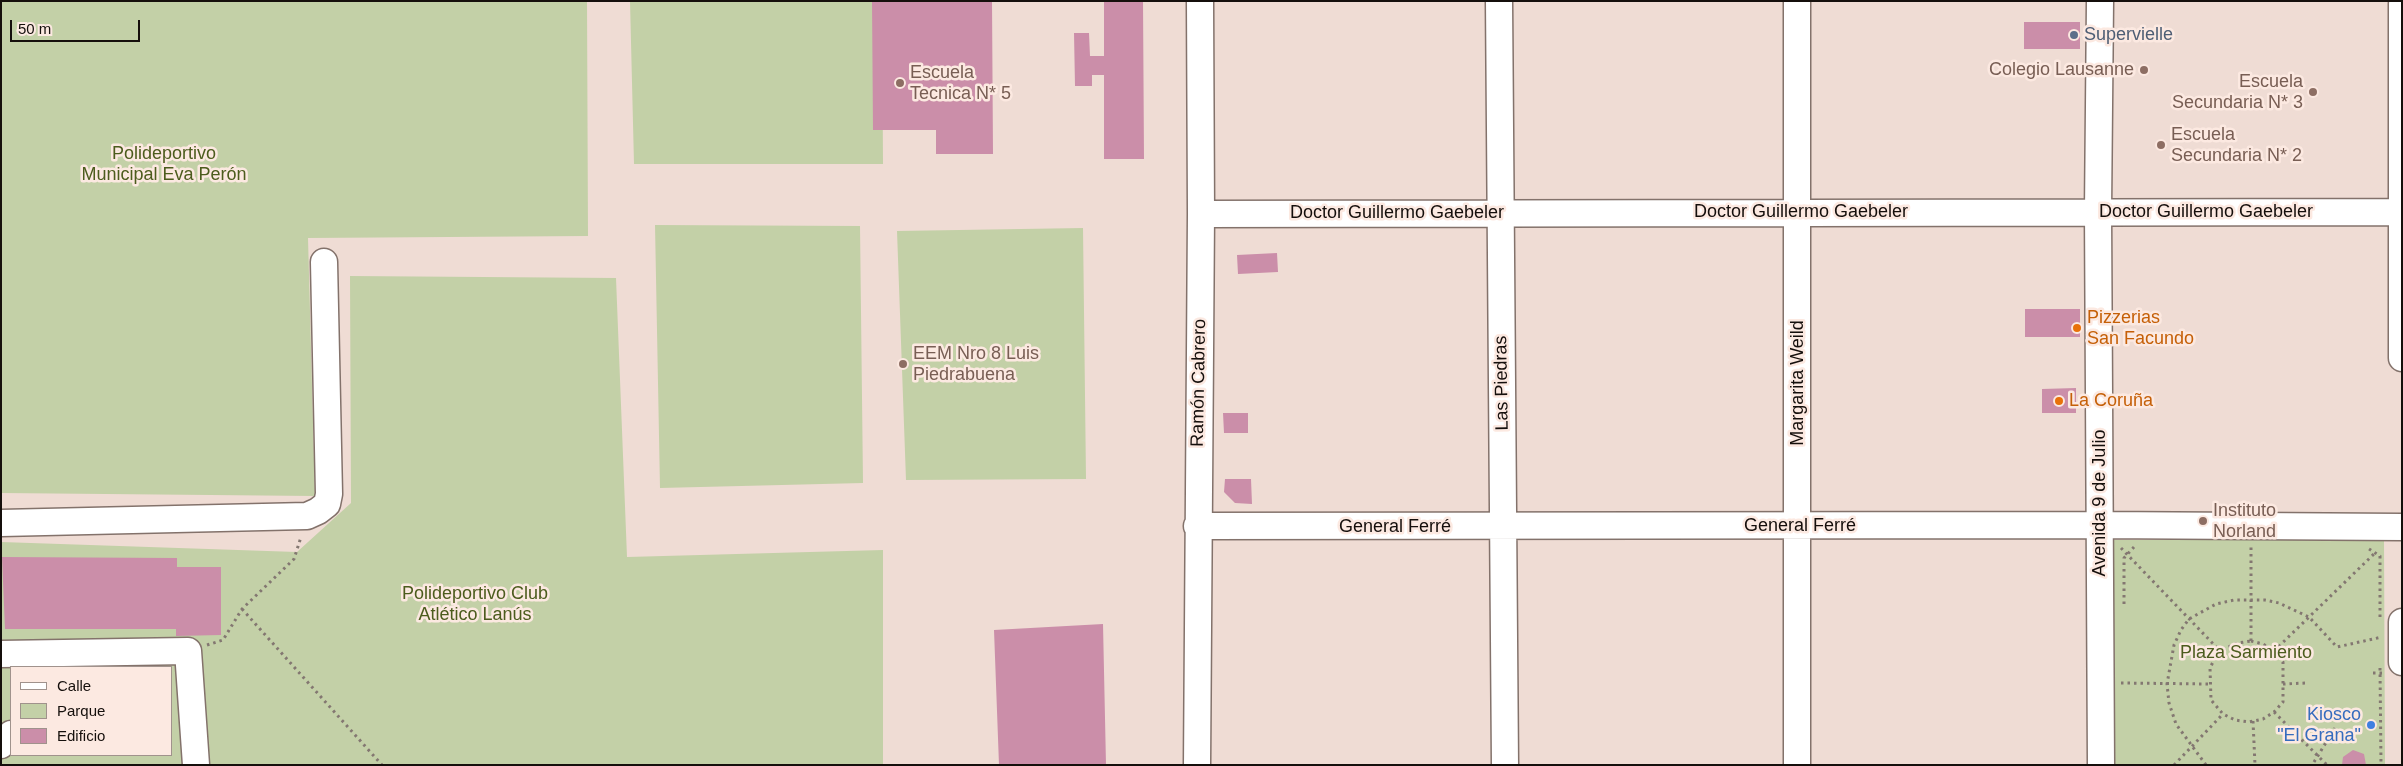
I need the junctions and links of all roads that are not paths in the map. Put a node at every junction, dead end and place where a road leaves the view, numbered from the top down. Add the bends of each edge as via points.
1 (1200, 1) edge
2 (1499, 1) edge
3 (1797, 1) edge
4 (2100, 1) edge
5 (2402, 4) edge
6 (2098, 211) junction
7 (1500, 212) junction
8 (1797, 212) junction
9 (2401, 212) edge
10 (1201, 214) junction
11 (324, 262) dead end
12 (2402, 358) edge
13 (1, 523) edge
14 (2100, 525) junction
15 (1197, 526) junction
16 (1799, 526) junction
17 (1504, 527) junction
18 (2402, 527) edge
19 (2387, 631) edge
20 (1, 654) edge
21 (83, 660) edge
22 (2391, 663) edge
23 (10, 735) edge
24 (1, 745) edge
25 (196, 765) edge
26 (1197, 765) edge
27 (1505, 765) edge
28 (1797, 765) edge
29 (2101, 765) edge

1 - 10 street, Ramón Cabrero
2 - 7 street, Las Piedras
3 - 8 street, Margarita Weild
4 - 6 street, Avenida 9 de Julio
5 - 9 street
6 - 8 street, Doctor Guillermo Gaebeler
6 - 9 street, Doctor Guillermo Gaebeler
6 - 14 street, Avenida 9 de Julio
7 - 8 street, Doctor Guillermo Gaebeler
7 - 10 street, Doctor Guillermo Gaebeler
7 - 17 street, Las Piedras
8 - 16 street, Margarita Weild
9 - 12 street
10 - 15 street, Ramón Cabrero
11 - 13 street via 327,504 307,516
14 - 16 street, General Ferré
14 - 18 street, General Ferré
14 - 29 street, Avenida 9 de Julio via 2118,683
15 - 17 street, General Ferré
15 - 26 street, Ramón Cabrero
16 - 17 street, General Ferré
16 - 28 street, Margarita Weild
17 - 27 street, Las Piedras
19 - 22 street
20 - 21 street
21 - 25 street via 188,651
23 - 24 street

